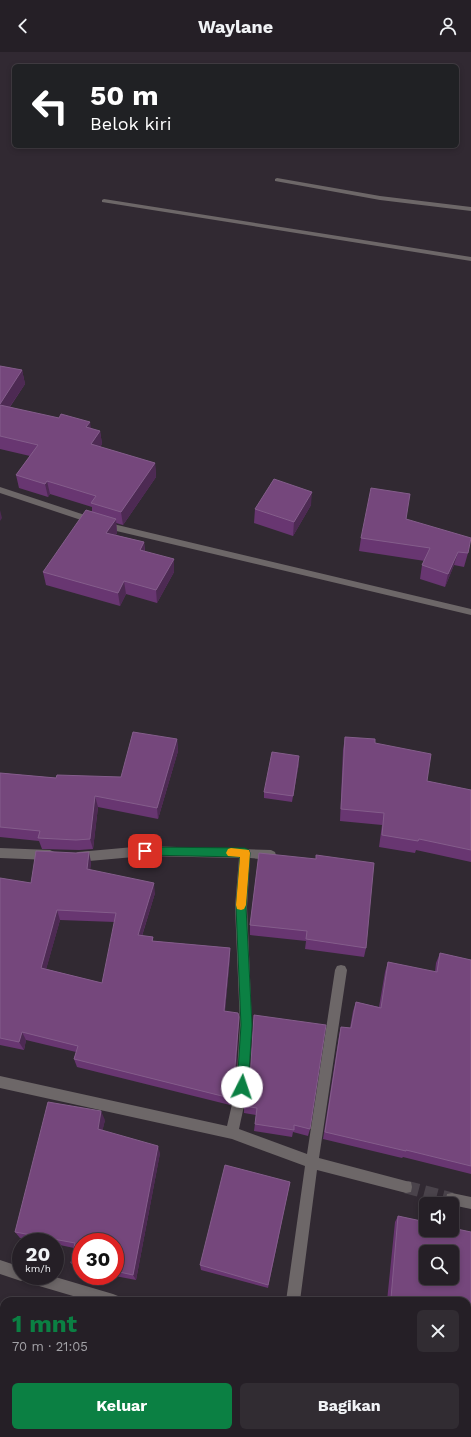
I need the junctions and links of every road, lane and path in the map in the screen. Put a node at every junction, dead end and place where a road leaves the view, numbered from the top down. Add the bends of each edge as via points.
1 (277, 180) dead end
2 (104, 201) dead end
3 (471, 209) edge
4 (471, 259) edge
5 (0, 490) edge
6 (471, 612) edge
7 (0, 853) edge
8 (245, 853) junction
9 (284, 856) edge
10 (341, 970) dead end
11 (0, 1082) edge
12 (232, 1133) junction
13 (312, 1162) junction
14 (406, 1186) tunnel mouth
15 (459, 1200) tunnel mouth
16 (471, 1203) edge
17 (0, 1268) edge
18 (12, 1271) edge
19 (59, 1285) edge
20 (100, 1297) edge
21 (294, 1297) edge

1 - 3 street via 380,198
2 - 4 street
5 - 6 street via 108,526
7 - 8 street via 79,857 145,851
8 - 9 street
8 - 12 street via 241,907 246,1025 242,1087
10 - 13 street
11 - 12 street
12 - 13 street
13 - 14 street
13 - 21 street
15 - 16 street
17 - 18 street
19 - 20 street

